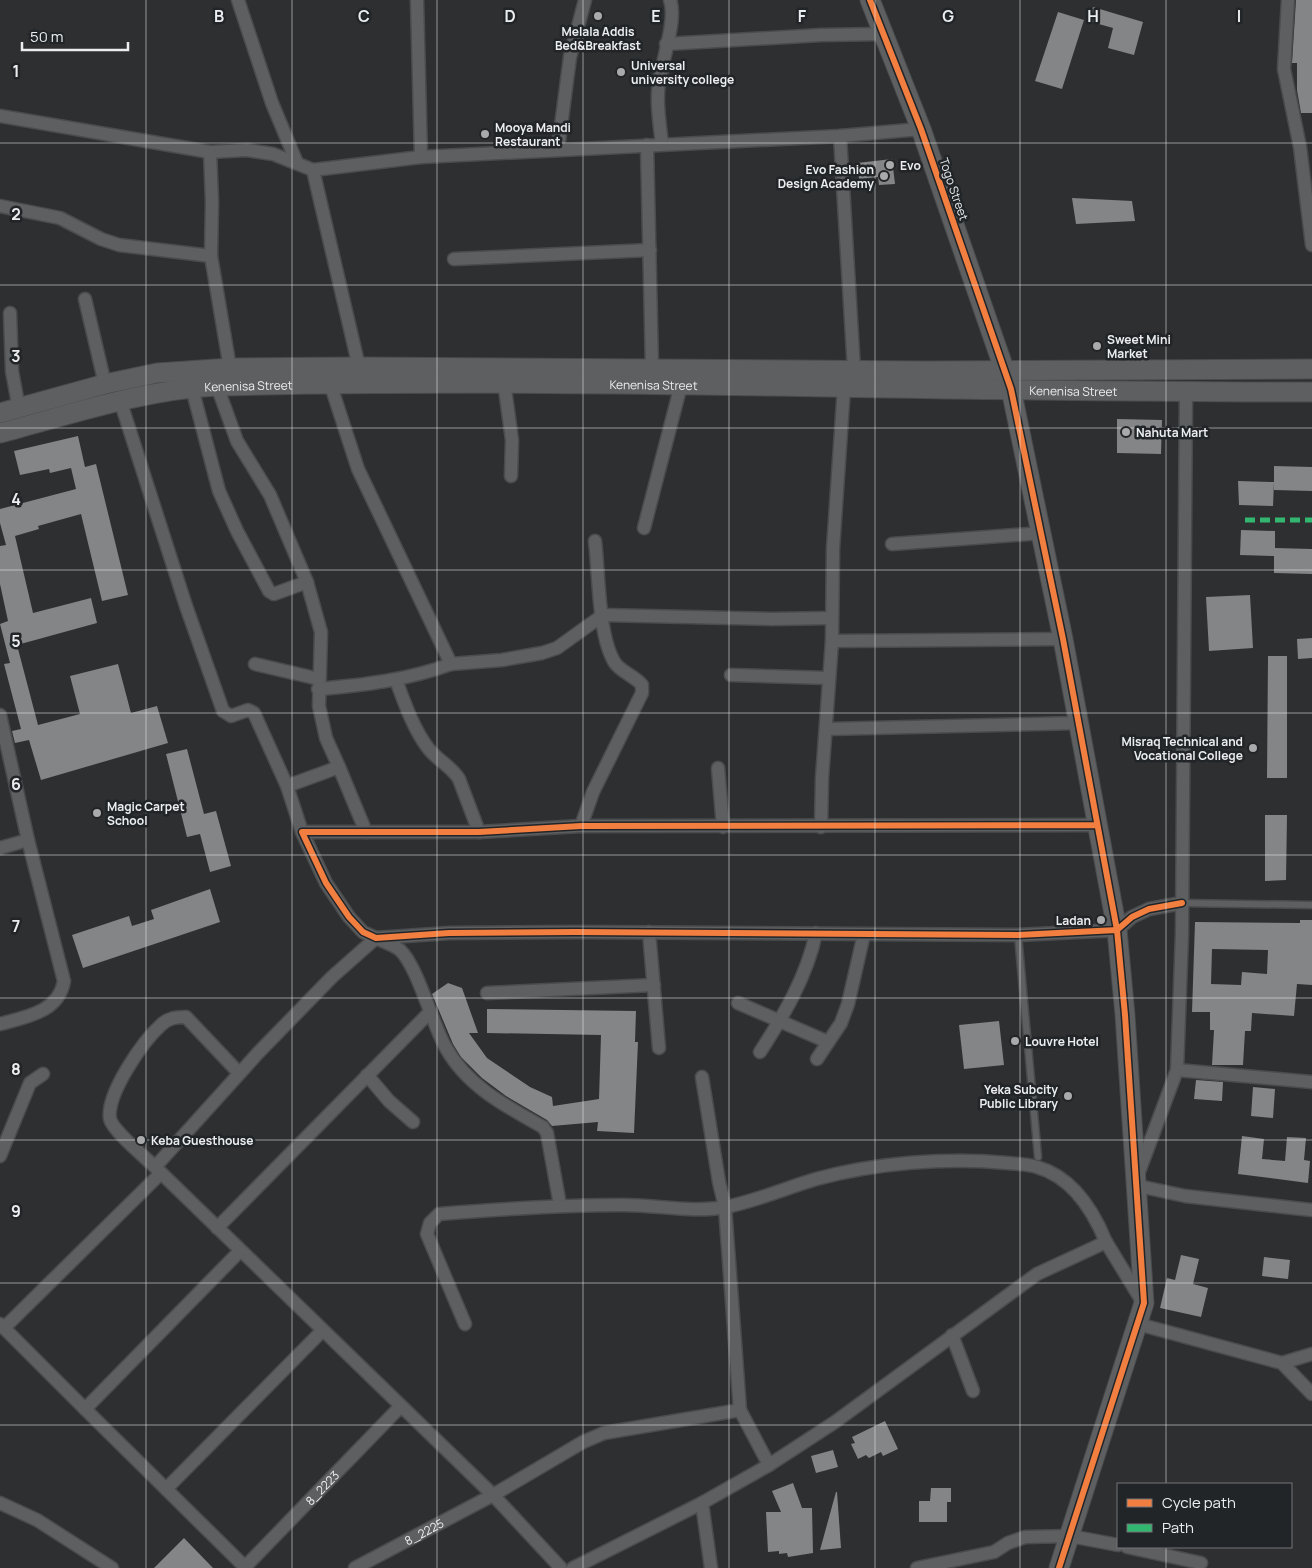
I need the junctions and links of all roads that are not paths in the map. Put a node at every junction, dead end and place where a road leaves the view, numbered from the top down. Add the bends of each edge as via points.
1 (238, 0) edge
2 (417, 0) edge
3 (585, 0) edge
4 (670, 0) edge
5 (870, 0) edge
6 (1288, 0) edge
7 (884, 34) junction
8 (666, 44) junction
9 (0, 116) edge
10 (921, 129) junction
11 (840, 136) junction
12 (662, 144) junction
13 (647, 145) junction
14 (558, 149) junction
15 (210, 152) junction
16 (421, 157) junction
17 (297, 163) junction
18 (313, 170) junction
19 (0, 206) edge
20 (1312, 245) edge
21 (650, 250) junction
22 (211, 256) junction
23 (454, 259) dead end
24 (86, 299) dead end
25 (10, 313) dead end
26 (359, 367) junction
27 (230, 368) junction
28 (652, 368) junction
29 (1312, 369) edge
30 (854, 370) junction
31 (1006, 370) junction
32 (504, 382) junction
33 (330, 383) junction
34 (105, 384) junction
35 (681, 385) junction
36 (217, 386) junction
37 (844, 387) junction
38 (192, 388) junction
39 (1011, 389) junction
40 (1186, 392) junction
41 (1312, 392) edge
42 (120, 400) junction
43 (19, 409) junction
44 (0, 414) edge
45 (0, 433) edge
46 (510, 476) dead end
47 (644, 528) dead end
48 (1042, 533) junction
49 (596, 540) dead end
50 (892, 544) dead end
51 (307, 582) junction
52 (603, 615) junction
53 (831, 618) junction
54 (1063, 639) junction
55 (832, 641) junction
56 (255, 664) dead end
57 (451, 664) junction
58 (731, 675) dead end
59 (828, 678) junction
60 (396, 680) junction
61 (318, 684) junction
62 (0, 715) edge
63 (1078, 723) junction
64 (827, 729) junction
65 (339, 767) junction
66 (718, 768) dead end
67 (287, 786) junction
68 (1096, 825) junction
69 (581, 826) junction
70 (723, 827) junction
71 (821, 827) junction
72 (302, 832) junction
73 (366, 832) junction
74 (479, 832) junction
75 (28, 840) junction
76 (0, 848) edge
77 (1182, 903) junction
78 (1312, 905) edge
79 (1117, 930) junction
80 (649, 932) junction
81 (816, 933) junction
82 (864, 934) junction
83 (1018, 935) junction
84 (376, 938) junction
85 (654, 985) junction
86 (486, 993) dead end
87 (738, 1003) dead end
88 (430, 1012) junction
89 (779, 1022) junction
90 (0, 1024) edge
91 (828, 1042) junction
92 (659, 1048) dead end
93 (760, 1052) dead end
94 (817, 1059) dead end
95 (1177, 1070) junction
96 (43, 1074) dead end
97 (239, 1074) junction
98 (367, 1075) junction
99 (702, 1078) dead end
100 (1312, 1082) edge
101 (414, 1122) dead end
102 (0, 1156) edge
103 (1038, 1157) dead end
104 (158, 1170) junction
105 (1134, 1185) junction
106 (560, 1205) junction
107 (725, 1207) junction
108 (1312, 1210) edge
109 (217, 1228) junction
110 (1106, 1242) junction
111 (240, 1251) junction
112 (1144, 1303) junction
113 (465, 1324) dead end
114 (1138, 1324) junction
115 (2, 1326) edge
116 (322, 1331) junction
117 (952, 1335) junction
118 (1312, 1354) edge
119 (1282, 1362) junction
120 (973, 1391) dead end
121 (1312, 1394) edge
122 (400, 1407) junction
123 (85, 1409) junction
124 (740, 1410) junction
125 (769, 1465) junction
126 (166, 1489) junction
127 (493, 1495) junction
128 (0, 1503) edge
129 (702, 1503) junction
130 (1070, 1536) junction
131 (1117, 1545) edge
132 (1132, 1548) edge
133 (1201, 1563) dead end
134 (112, 1568) edge
135 (244, 1568) edge
136 (355, 1568) edge
137 (561, 1568) edge
138 (574, 1568) edge
139 (711, 1568) edge
140 (917, 1568) edge
141 (1059, 1568) edge

1 - 17 street via 272,102
2 - 16 street
3 - 14 street via 570,57
4 - 8 street via 672,20
5 - 7 main road, Togo Street
6 - 20 street via 1284,69 1300,148
7 - 8 street
7 - 10 main road, Togo Street
8 - 12 street via 658,94
9 - 15 street
10 - 11 street
10 - 31 main road, Togo Street
11 - 12 street
11 - 30 street
12 - 13 street
13 - 14 street
13 - 21 street
14 - 16 street
15 - 17 street via 246,150 273,154
15 - 22 street
16 - 18 street
17 - 18 street
18 - 26 street
19 - 22 street via 60,218 101,239 119,244
21 - 23 street
21 - 28 street
22 - 27 street
24 - 34 street
25 - 43 street via 12,371
26 - 27 main road, Kenenisa Street
26 - 28 main road, Kenenisa Street
27 - 34 main road, Kenenisa Street via 157,373
28 - 30 main road, Kenenisa Street
29 - 31 main road, Kenenisa Street
30 - 31 main road, Kenenisa Street
31 - 39 main road, Togo Street
32 - 33 main road, Kenenisa Street
32 - 35 main road, Kenenisa Street
32 - 46 street via 512,440
33 - 36 main road, Kenenisa Street
33 - 57 street via 358,469
34 - 43 main road, Kenenisa Street
35 - 37 main road, Kenenisa Street
35 - 47 street
36 - 38 main road, Kenenisa Street
36 - 51 street via 237,441 270,494
37 - 39 main road, Kenenisa Street
37 - 53 street
38 - 42 main road, Kenenisa Street
38 - 51 street via 219,491 236,531 269,591 274,594
39 - 40 main road, Kenenisa Street
39 - 48 main road, Togo Street
40 - 41 main road, Kenenisa Street
40 - 77 street
42 - 45 main road, Kenenisa Street
42 - 67 street via 223,711 231,716 248,710 254,713
43 - 44 main road, Kenenisa Street
48 - 50 street
48 - 54 main road, Togo Street
49 - 52 street
51 - 61 street via 321,632
52 - 53 street
52 - 57 street via 557,648 542,653
52 - 69 street via 606,645 617,665 642,684 642,694 593,792
53 - 55 street
54 - 55 street
54 - 63 main road, Togo Street
55 - 59 street
56 - 61 street
57 - 60 street
58 - 59 street
59 - 64 street
60 - 61 street
60 - 74 street via 420,737 458,779
61 - 65 street via 322,722
62 - 75 street
63 - 64 street
63 - 68 main road, Togo Street
64 - 71 street
65 - 67 street
65 - 73 street
66 - 70 street
67 - 72 street
68 - 71 street
68 - 79 main road, Togo Street
69 - 70 street
69 - 74 street
70 - 71 street
72 - 73 street
72 - 84 street via 326,884 349,917 363,932
73 - 74 street
75 - 76 street
75 - 90 street via 64,981 57,1000 44,1009
77 - 78 lane
77 - 79 street via 1149,909 1132,917
77 - 95 street
79 - 83 street
79 - 105 main road, Togo Street
80 - 81 street
80 - 84 street via 449,933
80 - 85 street
81 - 82 street
81 - 89 street via 811,958
82 - 83 street
82 - 91 street via 848,1004 841,1023
83 - 103 lane
84 - 88 street via 400,949 409,962
84 - 97 street via 332,977
85 - 86 street
85 - 92 street
87 - 89 street
88 - 98 street
88 - 106 street via 446,1048 475,1083 547,1133
89 - 91 street
89 - 93 street
91 - 94 street
95 - 100 street
95 - 105 street
96 - 102 street via 30,1083
97 - 104 street
97 - 104 street via 186,1017 173,1017 161,1025 119,1082 110,1116 114,1126
98 - 101 street via 389,1101
98 - 109 street
99 - 107 street
104 - 109 street
104 - 115 street
105 - 108 street via 1185,1196
105 - 112 main road, Togo Street
106 - 107 street via 648,1205 671,1210
106 - 113 street via 440,1214 430,1223 427,1234
107 - 110 street via 818,1179 900,1164 946,1160 991,1162 1038,1167 1064,1182 1082,1197 1095,1215
107 - 124 street
109 - 111 street
110 - 112 street
110 - 117 street via 1037,1274
111 - 116 street
111 - 123 street
112 - 114 main road
114 - 119 street
114 - 130 main road
115 - 123 street
116 - 122 street
116 - 126 street
117 - 120 street
117 - 125 street via 835,1422
118 - 119 street
119 - 121 street
122 - 127 street
122 - 135 street, 8_2223
123 - 126 street
124 - 125 street
124 - 127 street, 8_2225 via 604,1432
125 - 129 street
126 - 135 street
127 - 136 street, 8_2225
127 - 137 street
128 - 134 street via 37,1520
129 - 138 street
129 - 139 street
130 - 131 street
130 - 140 street via 1025,1537 994,1552
130 - 141 main road
132 - 133 street

